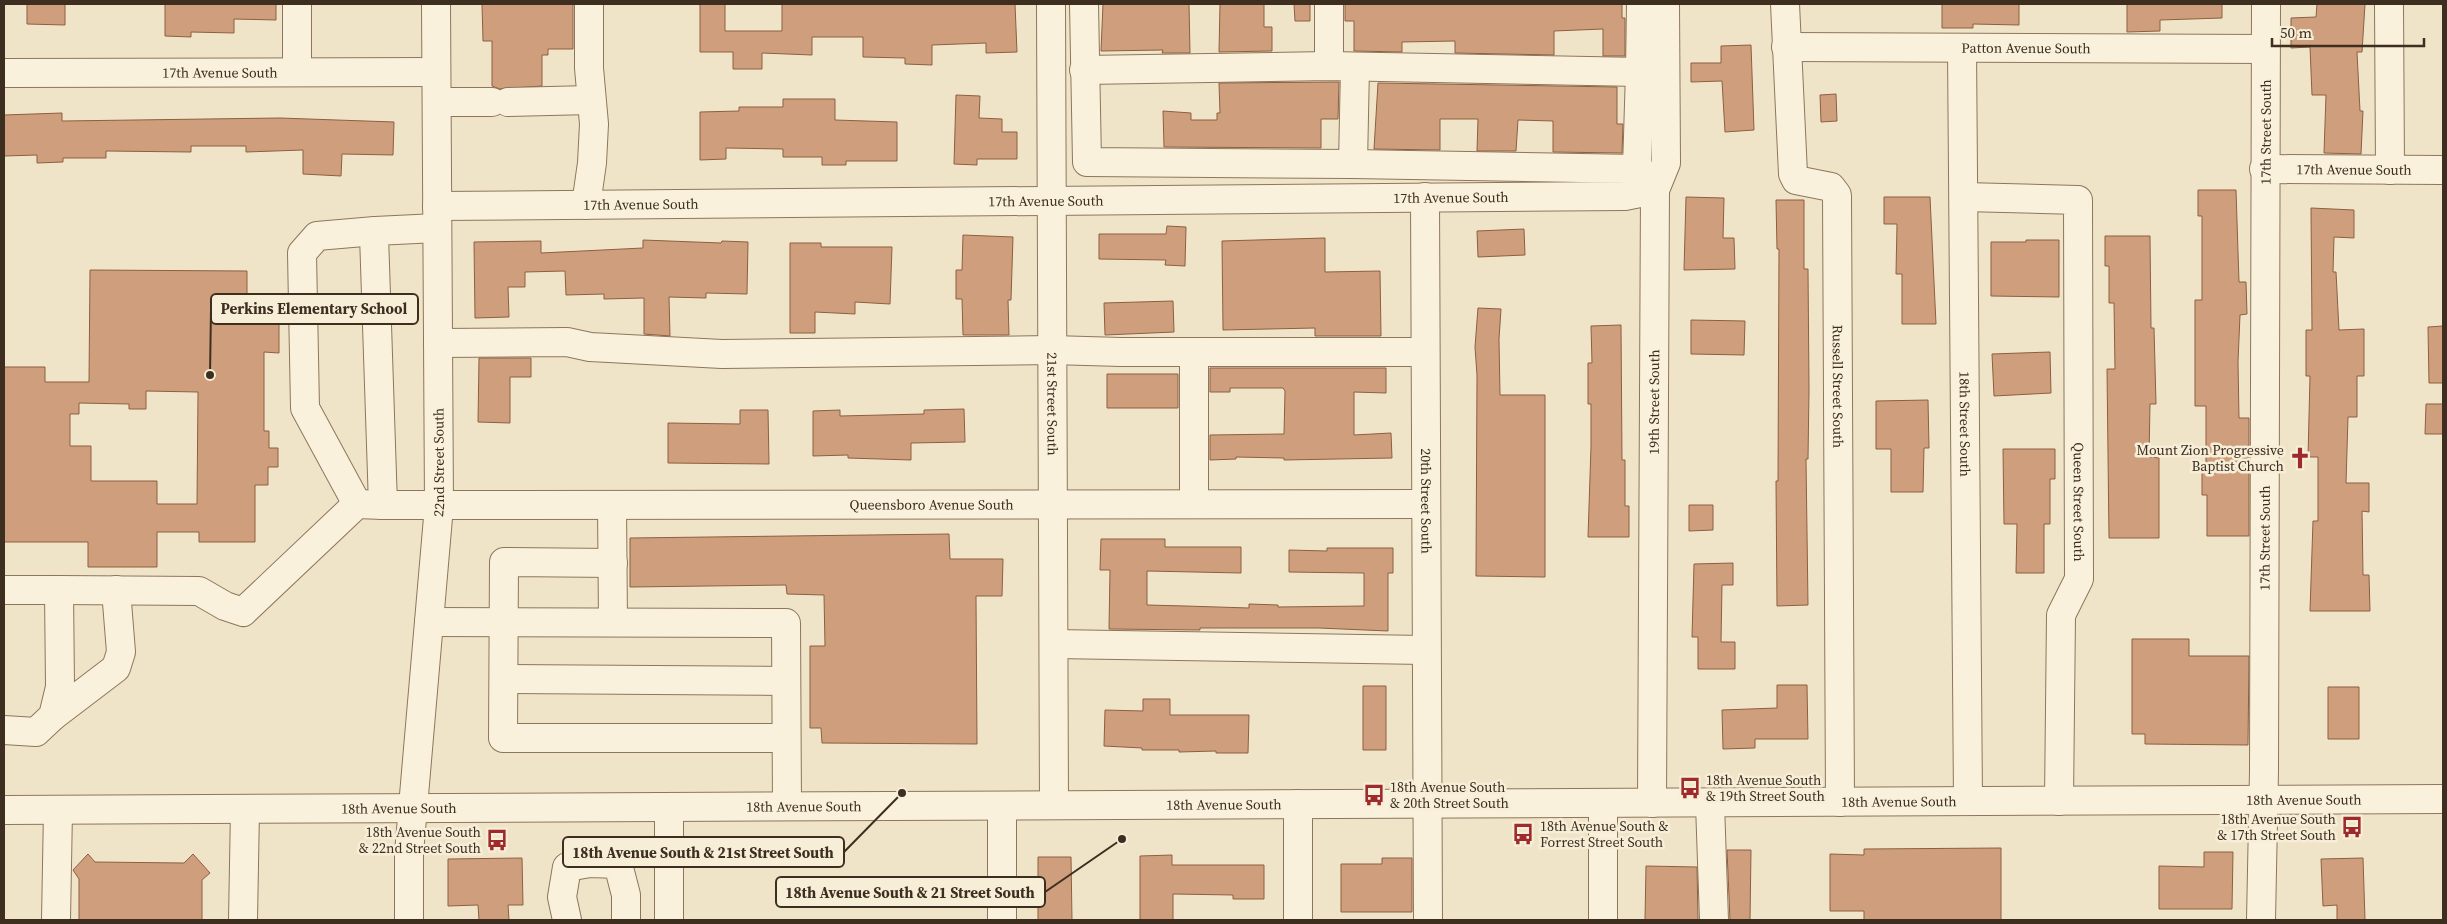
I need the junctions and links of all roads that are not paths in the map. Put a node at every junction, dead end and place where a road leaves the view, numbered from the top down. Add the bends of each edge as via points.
1 (297, 4) edge
2 (436, 4) edge
3 (589, 4) edge
4 (1051, 4) edge
5 (1084, 4) edge
6 (1329, 4) edge
7 (1641, 4) edge
8 (1665, 4) edge
9 (1785, 4) edge
10 (2266, 4) edge
11 (2389, 4) edge
12 (1786, 47) junction
13 (1962, 48) junction
14 (2265, 49) junction
15 (1342, 67) junction
16 (1084, 70) junction
17 (297, 72) junction
18 (436, 72) junction
19 (1640, 72) junction
20 (4, 73) edge
21 (591, 100) junction
22 (437, 102) junction
23 (1353, 164) junction
24 (2264, 169) junction
25 (2390, 170) junction
26 (2443, 170) edge
27 (1655, 190) junction
28 (1424, 197) junction
29 (1964, 197) junction
30 (1051, 202) junction
31 (586, 205) junction
32 (437, 217) junction
33 (375, 231) junction
34 (438, 343) junction
35 (1052, 350) junction
36 (1194, 352) junction
37 (1425, 352) junction
38 (370, 504) junction
39 (1194, 504) junction
40 (1425, 504) junction
41 (1053, 505) junction
42 (439, 506) junction
43 (612, 506) junction
44 (612, 563) junction
45 (4, 590) edge
46 (59, 590) junction
47 (116, 590) junction
48 (429, 622) junction
49 (504, 622) junction
50 (613, 622) junction
51 (1054, 644) junction
52 (1425, 650) junction
53 (504, 679) junction
54 (786, 681) junction
55 (53, 716) junction
56 (4, 730) edge
57 (786, 738) junction
58 (2443, 799) edge
59 (1968, 801) junction
60 (2059, 801) junction
61 (2264, 801) junction
62 (1840, 802) junction
63 (1603, 803) junction
64 (1652, 803) junction
65 (1298, 804) junction
66 (1426, 804) junction
67 (1710, 804) junction
68 (1054, 805) junction
69 (787, 806) junction
70 (1002, 806) junction
71 (669, 807) junction
72 (414, 808) junction
73 (244, 809) junction
74 (4, 810) edge
75 (58, 810) junction
76 (56, 920) edge
77 (243, 920) edge
78 (409, 920) edge
79 (567, 920) edge
80 (626, 920) edge
81 (669, 920) edge
82 (1002, 920) edge
83 (1298, 920) edge
84 (1428, 920) edge
85 (1603, 920) edge
86 (1714, 920) edge
87 (2261, 920) edge

1 - 17 street
2 - 18 street, 22nd Street South
3 - 21 street
4 - 30 street, 21st Street South
5 - 16 street
6 - 15 street
7 - 19 street
8 - 27 street, 19th Street South via 1666,163
9 - 12 street, Russell Street South
10 - 14 street, 17th Street South
11 - 25 street
12 - 13 street, Patton Avenue South
12 - 62 street, Russell Street South via 1792,174 1796,180 1831,187 1837,195
13 - 14 street, Patton Avenue South
13 - 29 street, 18th Street South
14 - 24 street, 17th Street South
15 - 16 street
15 - 19 street
15 - 23 street
16 - 23 street via 1086,162
17 - 18 street, 17th Avenue South
17 - 20 street, 17th Avenue South
18 - 22 street, 22nd Street South
19 - 23 street via 1637,169
21 - 22 street
21 - 31 street via 593,153
22 - 32 street, 22nd Street South
24 - 25 street, 17th Avenue South
24 - 61 street, 17th Street South
25 - 26 street, 17th Avenue South
27 - 28 street, 17th Avenue South via 1625,196
27 - 64 street, 19th Street South
28 - 30 street, 17th Avenue South
28 - 37 street, 20th Street South
29 - 59 street, 18th Street South
29 - 60 street, Queen Street South via 2078,200 2079,579 2061,615
30 - 31 street, 17th Avenue South
30 - 35 street, 21st Street South
31 - 32 street, 17th Avenue South
32 - 33 street, 17th Avenue South
32 - 34 street, 22nd Street South
33 - 38 street
33 - 38 street, 17th Avenue South via 316,236 302,253 305,408
34 - 35 street via 567,342 722,354
34 - 42 street, 22nd Street South
35 - 36 street
35 - 41 street, 21st Street South
36 - 37 street
36 - 39 street
37 - 40 street, 20th Street South
38 - 42 street, Queensboro Avenue South
38 - 47 street via 243,612 199,591
39 - 40 street, Queensboro Avenue South
39 - 41 street, Queensboro Avenue South
40 - 52 street, 20th Street South
41 - 43 street, Queensboro Avenue South
41 - 51 street, 21st Street South
42 - 43 street, Queensboro Avenue South
42 - 48 street, 22nd Street South
43 - 44 street
44 - 49 street via 504,562
44 - 50 street
45 - 46 street
46 - 47 street
46 - 55 street via 60,687
47 - 55 street via 120,652 116,668
48 - 49 street
48 - 72 street, 22nd Street South
49 - 50 street
49 - 53 street
50 - 54 street via 786,623
51 - 52 street
51 - 68 street, 21st Street South
52 - 66 street, 20th Street South
53 - 54 street
53 - 57 street via 503,738
54 - 57 street
55 - 56 street via 36,732
57 - 69 street
58 - 61 street, 18th Avenue South
59 - 60 street, 18th Avenue South
59 - 62 street, 18th Avenue South
60 - 61 street, 18th Avenue South
61 - 87 street, 17th Street South
62 - 67 street, 18th Avenue South
63 - 64 street, 18th Avenue South
63 - 66 street, 18th Avenue South
63 - 85 street
64 - 67 street, 18th Avenue South
65 - 66 street, 18th Avenue South
65 - 68 street, 18th Avenue South
65 - 83 street
66 - 84 street, 20th Street South
67 - 86 street
68 - 70 street, 18th Avenue South
69 - 70 street, 18th Avenue South
69 - 71 street, 18th Avenue South
70 - 82 street
71 - 72 street, 18th Avenue South
71 - 81 street
72 - 73 street, 18th Avenue South
72 - 78 street, 22nd Street South via 409,853
73 - 75 street, 18th Avenue South
73 - 77 street
74 - 75 street, 18th Avenue South
75 - 76 street
79 - 80 street via 562,897 567,867 590,863 618,864 626,895

